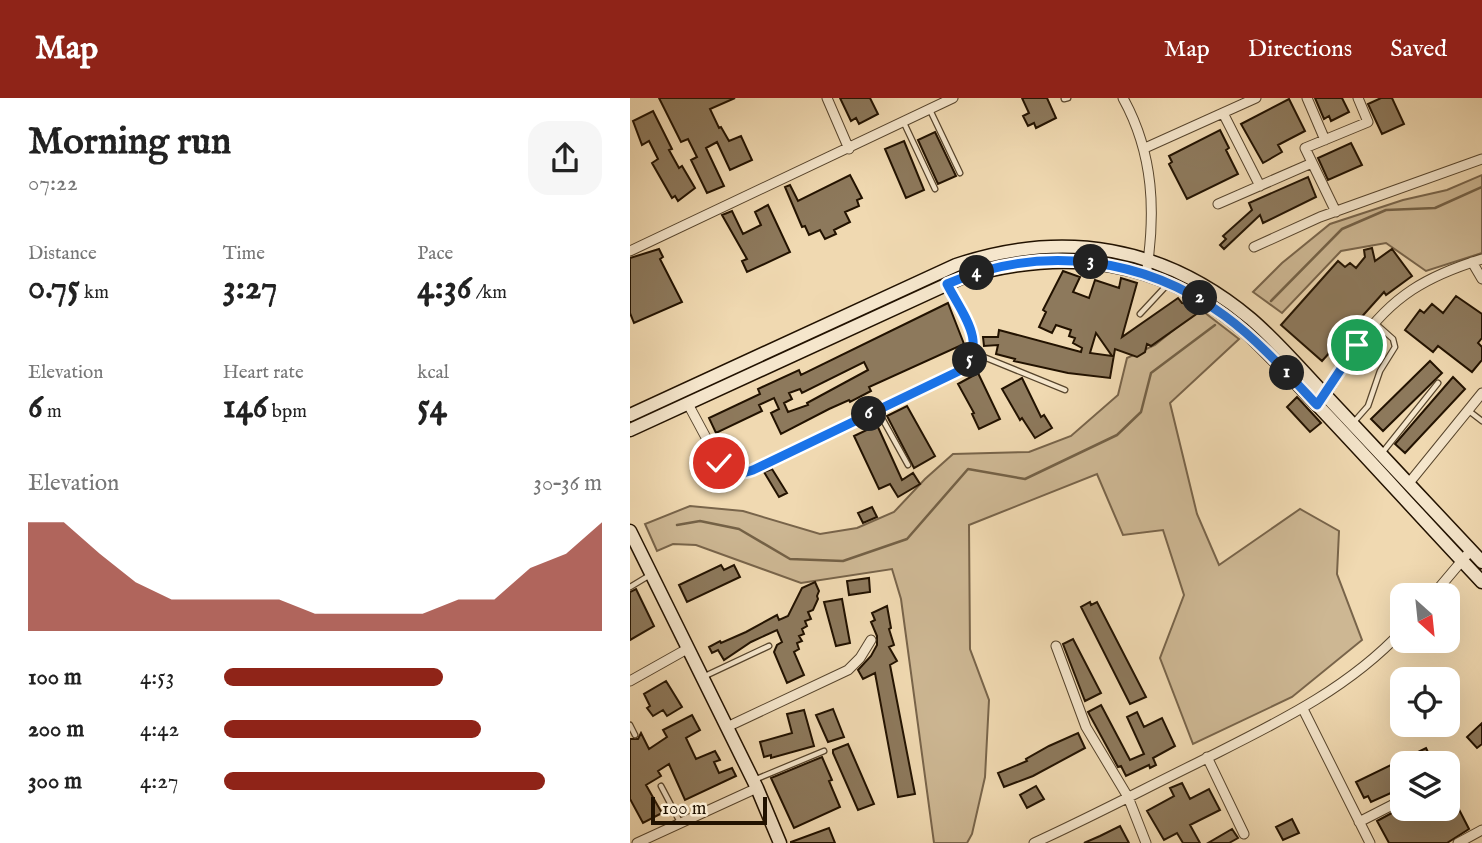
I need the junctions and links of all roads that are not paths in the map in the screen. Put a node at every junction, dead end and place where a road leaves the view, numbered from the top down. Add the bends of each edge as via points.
1 (827, 98) edge
2 (953, 98) edge
3 (1123, 98) edge
4 (1256, 98) edge
5 (1307, 98) edge
6 (1358, 98) edge
7 (930, 109) junction
8 (1223, 113) junction
9 (904, 122) junction
10 (1325, 140) junction
11 (1145, 148) junction
12 (849, 149) junction
13 (1482, 159) edge
14 (1312, 163) junction
15 (960, 173) dead end
16 (1260, 186) junction
17 (935, 189) dead end
18 (1218, 204) dead end
19 (1336, 212) junction
20 (1254, 247) dead end
21 (630, 251) edge
22 (1482, 259) edge
23 (1149, 260) junction
24 (1472, 262) junction
25 (1146, 275) junction
26 (1482, 279) edge
27 (1170, 282) junction
28 (947, 284) junction
29 (1140, 314) dead end
30 (1374, 322) junction
31 (974, 353) junction
32 (1438, 383) dead end
33 (1065, 390) dead end
34 (1482, 393) edge
35 (1321, 400) junction
36 (688, 404) junction
37 (878, 410) junction
38 (1468, 411) junction
39 (630, 415) edge
40 (1482, 421) edge
41 (1352, 424) junction
42 (630, 430) edge
43 (1381, 454) junction
44 (908, 465) dead end
45 (1409, 483) junction
46 (630, 531) edge
47 (1467, 556) junction
48 (1482, 562) edge
49 (651, 575) junction
50 (1482, 582) edge
51 (1443, 583) edge
52 (630, 587) edge
53 (871, 640) dead end
54 (1390, 644) edge
55 (768, 646) dead end
56 (1056, 646) dead end
57 (687, 649) junction
58 (701, 677) junction
59 (630, 681) edge
60 (1303, 709) junction
61 (630, 725) edge
62 (727, 727) junction
63 (635, 735) dead end
64 (824, 751) dead end
65 (1207, 757) junction
66 (755, 784) junction
67 (661, 786) dead end
68 (1128, 797) junction
69 (1390, 806) edge
70 (1359, 822) junction
71 (681, 823) junction
72 (1482, 830) edge
73 (1244, 834) dead end
74 (637, 843) edge
75 (780, 843) edge
76 (1034, 843) edge
77 (1146, 843) edge
78 (1370, 843) edge
79 (1458, 843) edge

1 - 12 street
2 - 7 street
3 - 11 street
4 - 8 street
5 - 10 street
6 - 10 street via 1368,122
7 - 9 street
7 - 15 lane
8 - 11 street
8 - 16 street
9 - 12 street
9 - 17 lane
10 - 14 street via 1305,148
11 - 23 street via 1151,199
12 - 21 street
13 - 19 street
14 - 16 street
14 - 19 street
16 - 18 street
19 - 20 street
22 - 24 street
23 - 25 street
23 - 35 street via 1178,271 1253,321
23 - 39 street via 1056,246 990,254 939,272
24 - 26 street
24 - 30 street via 1429,279 1398,298
25 - 27 street
25 - 28 street via 1098,263 1057,260 995,268
27 - 29 lane
27 - 35 street via 1244,331
28 - 31 street via 972,333
28 - 36 street
30 - 35 street
30 - 41 lane via 1393,339 1395,347 1380,371 1368,406
31 - 33 lane
31 - 37 street via 959,371
32 - 43 lane
34 - 38 street
35 - 41 street
35 - 47 street
36 - 37 street via 724,471 741,474
36 - 42 street
37 - 44 lane
38 - 40 lane
38 - 45 street
41 - 43 street
43 - 45 street
45 - 47 street
46 - 49 street
47 - 48 street
47 - 50 street
47 - 51 street
49 - 52 lane
49 - 57 street
53 - 62 street via 848,670
54 - 60 street
55 - 58 lane
56 - 68 street via 1086,727
57 - 58 street
57 - 59 street
58 - 62 street
60 - 65 street
60 - 70 street
61 - 63 lane
62 - 66 street
64 - 66 lane
65 - 68 street
65 - 73 street
66 - 71 street
66 - 75 street
67 - 71 lane
68 - 76 street
68 - 77 street
69 - 70 street
70 - 78 street
71 - 74 street
72 - 79 street

